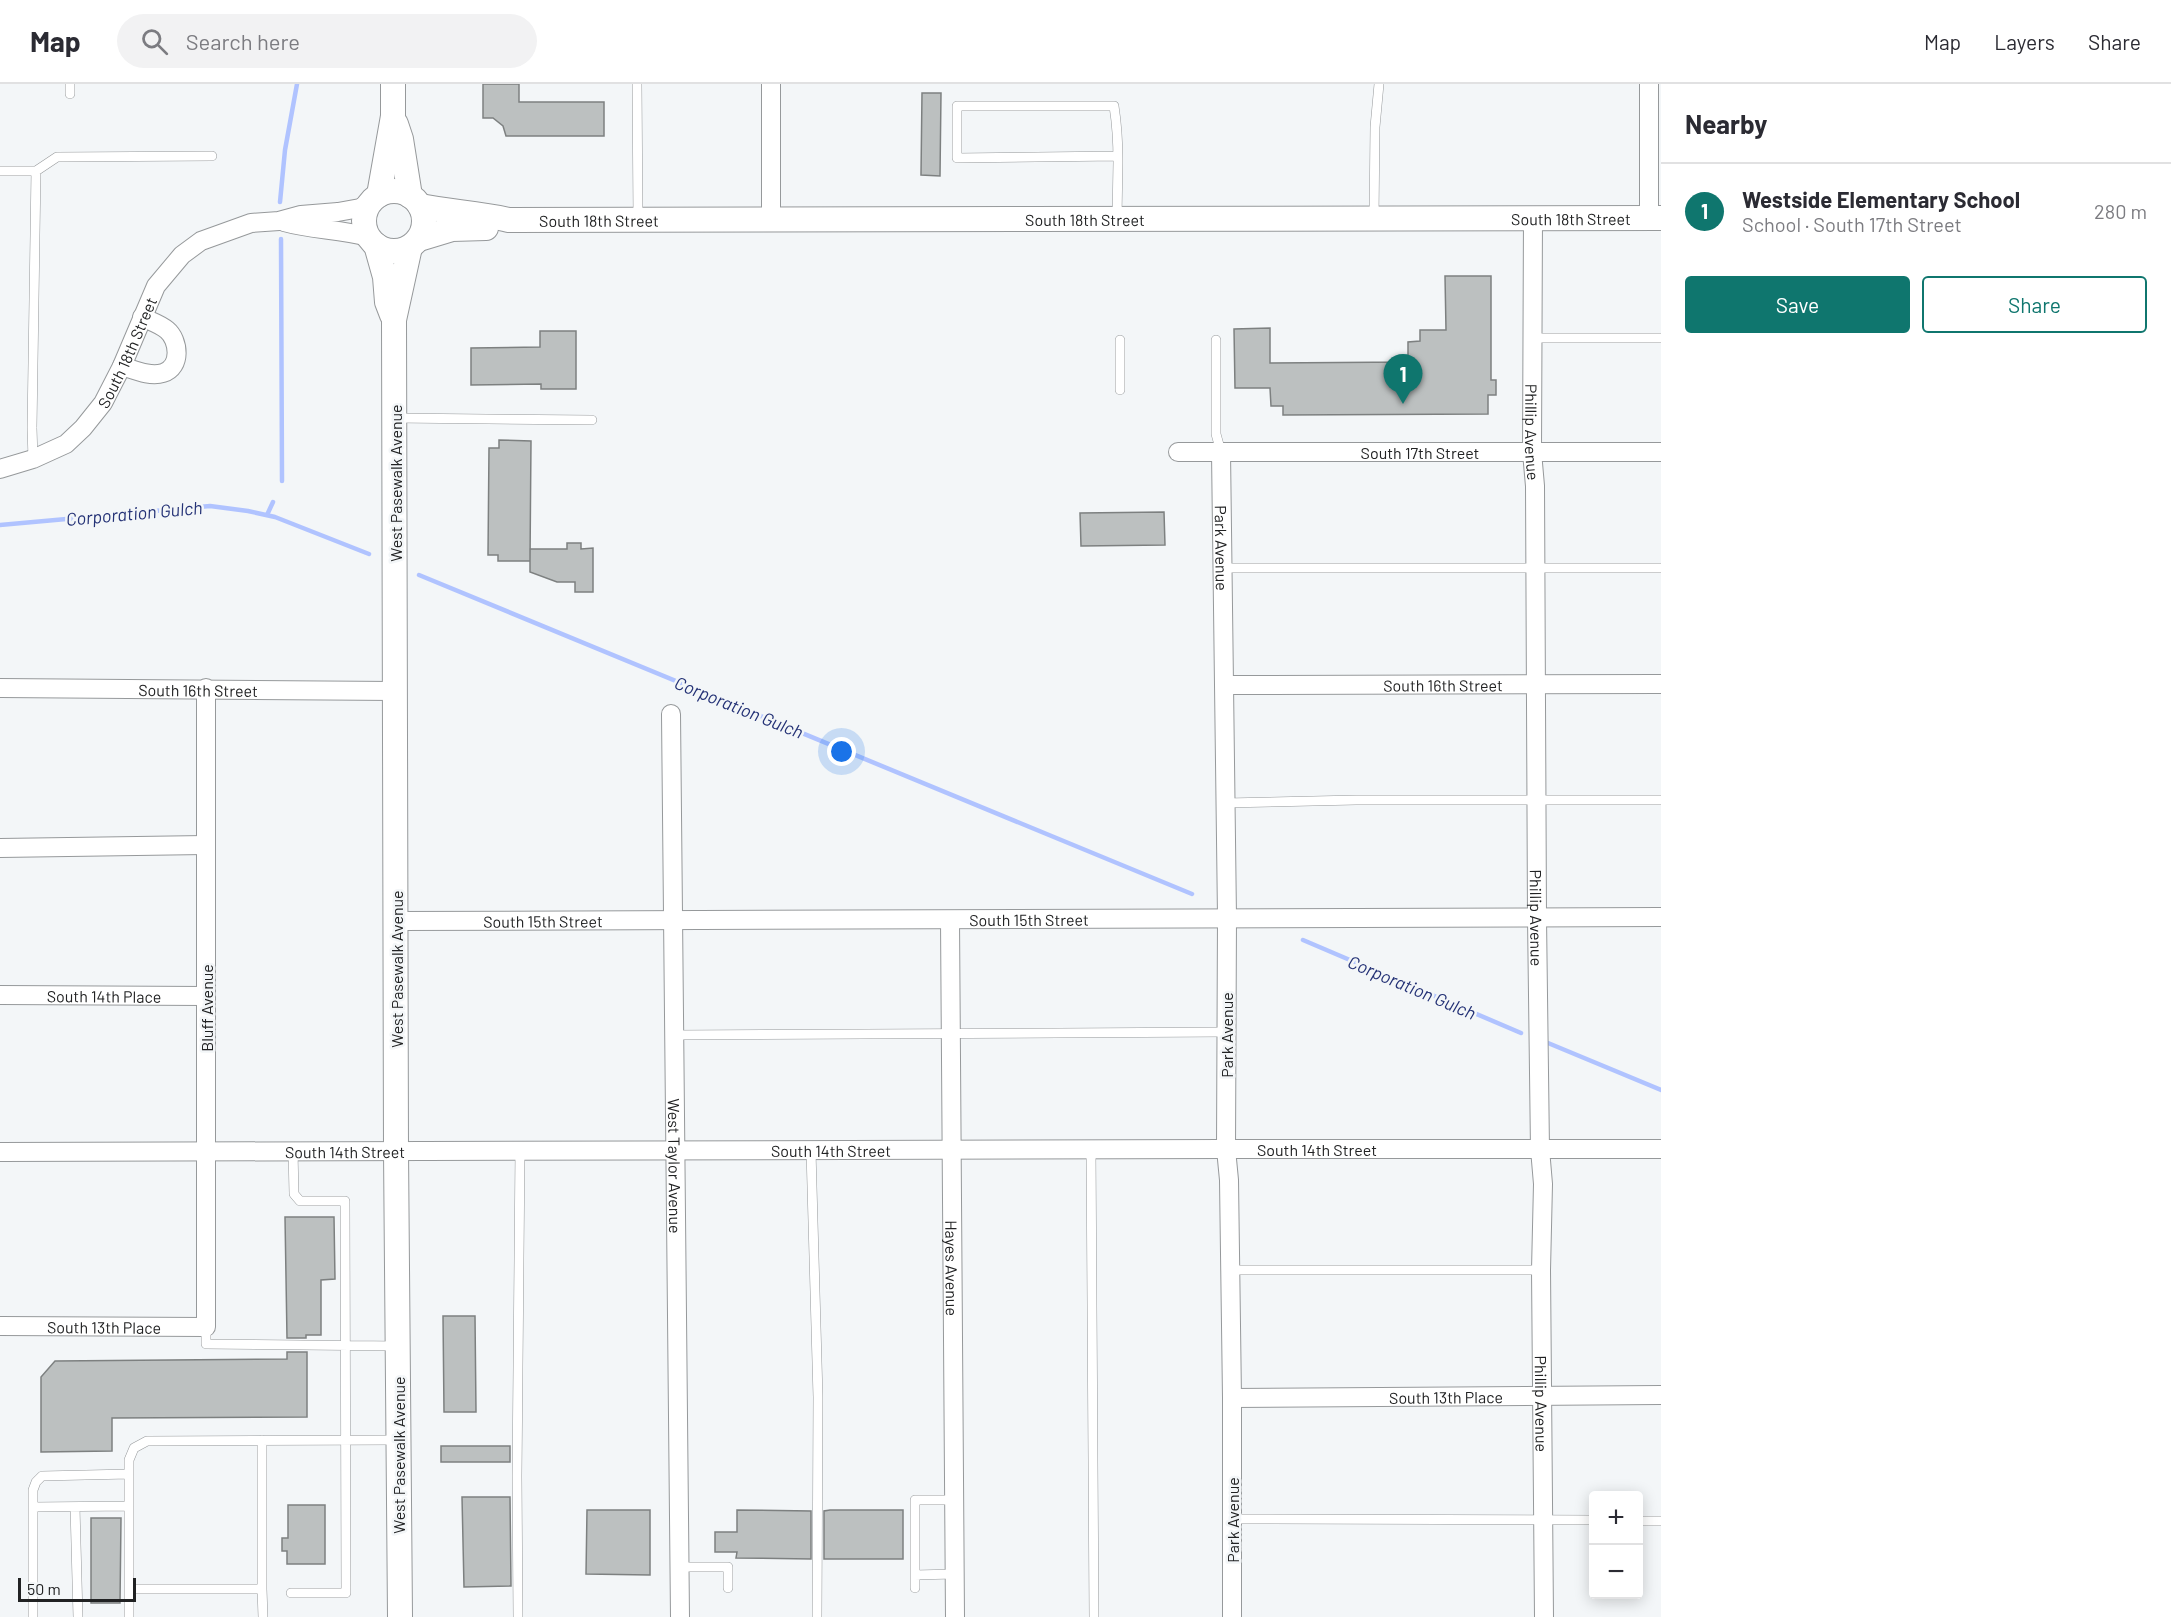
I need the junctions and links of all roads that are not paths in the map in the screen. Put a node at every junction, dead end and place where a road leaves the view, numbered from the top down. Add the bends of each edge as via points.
1 (70, 84) edge
2 (393, 84) edge
3 (637, 84) edge
4 (771, 84) edge
5 (1379, 84) edge
6 (1649, 84) edge
7 (70, 94) dead end
8 (393, 116) junction
9 (212, 156) dead end
10 (1118, 156) junction
11 (0, 171) edge
12 (36, 171) junction
13 (375, 199) junction
14 (415, 201) junction
15 (1374, 218) junction
16 (1533, 218) junction
17 (1655, 219) edge
18 (509, 220) junction
19 (638, 220) junction
20 (771, 220) junction
21 (1117, 220) junction
22 (279, 221) junction
23 (372, 241) junction
24 (414, 243) junction
25 (142, 317) junction
26 (394, 320) junction
27 (1532, 338) junction
28 (1661, 338) edge
29 (1120, 340) dead end
30 (1216, 340) dead end
31 (122, 366) junction
32 (1120, 390) dead end
33 (395, 418) junction
34 (592, 420) dead end
35 (1221, 452) junction
36 (1532, 452) junction
37 (1661, 452) edge
38 (1178, 453) dead end
39 (33, 459) junction
40 (0, 469) edge
41 (1223, 568) junction
42 (1535, 568) junction
43 (1661, 568) edge
44 (1661, 684) edge
45 (1535, 685) junction
46 (1225, 686) junction
47 (0, 688) edge
48 (206, 688) junction
49 (395, 691) junction
50 (671, 714) dead end
51 (1537, 800) junction
52 (1661, 800) edge
53 (1226, 803) junction
54 (204, 845) junction
55 (0, 848) edge
56 (1227, 917) junction
57 (1661, 917) edge
58 (1537, 918) junction
59 (673, 920) junction
60 (950, 920) junction
61 (396, 921) junction
62 (0, 995) edge
63 (206, 996) junction
64 (1226, 1032) junction
65 (674, 1035) junction
66 (950, 1035) junction
67 (1091, 1149) junction
68 (1226, 1149) junction
69 (1540, 1149) junction
70 (1661, 1149) edge
71 (396, 1150) junction
72 (520, 1150) junction
73 (675, 1150) junction
74 (952, 1150) junction
75 (206, 1151) junction
76 (293, 1151) junction
77 (811, 1151) junction
78 (0, 1152) edge
79 (1229, 1270) junction
80 (1541, 1270) junction
81 (0, 1326) edge
82 (206, 1327) junction
83 (345, 1346) junction
84 (397, 1346) junction
85 (1661, 1395) edge
86 (1543, 1397) junction
87 (1232, 1398) junction
88 (262, 1440) junction
89 (345, 1440) junction
90 (398, 1440) junction
91 (129, 1474) junction
92 (954, 1500) junction
93 (129, 1506) junction
94 (33, 1507) junction
95 (75, 1507) junction
96 (1231, 1519) junction
97 (1543, 1520) junction
98 (1589, 1520) edge
99 (1643, 1521) edge
100 (1661, 1521) edge
101 (680, 1567) junction
102 (954, 1574) junction
103 (915, 1575) junction
104 (728, 1588) dead end
105 (915, 1588) dead end
106 (129, 1589) junction
107 (262, 1589) junction
108 (291, 1593) dead end
109 (33, 1617) edge
110 (78, 1617) edge
111 (129, 1617) edge
112 (263, 1617) edge
113 (400, 1617) edge
114 (518, 1617) edge
115 (680, 1617) edge
116 (817, 1617) edge
117 (955, 1617) edge
118 (1094, 1617) edge
119 (1232, 1617) edge
120 (1544, 1617) edge

1 - 7 lane
2 - 8 street
3 - 19 lane
4 - 20 street
5 - 15 lane
6 - 17 street
8 - 13 street
8 - 14 street
9 - 12 lane via 57,157
10 - 10 lane via 1114,106 957,106 957,158
10 - 21 lane
11 - 12 lane
12 - 39 lane
13 - 14 street via 400,192
13 - 22 street, South 18th Street via 360,208
13 - 23 street via 364,225
14 - 18 street, South 18th Street via 450,212
14 - 24 street via 424,223
15 - 16 street, South 18th Street
15 - 21 street, South 18th Street
16 - 17 street, South 18th Street
16 - 27 street, Phillip Avenue
18 - 19 street, South 18th Street
18 - 24 street, South 18th Street via 490,227 452,230
19 - 20 street, South 18th Street
20 - 21 street, South 18th Street
22 - 23 street, South 18th Street via 338,230
22 - 25 street, South 18th Street via 251,223 201,241 182,255 156,285
23 - 24 street via 387,250 399,251
23 - 26 street, West Pasewalk Avenue
24 - 26 street, West Pasewalk Avenue
25 - 31 street, South 18th Street
25 - 31 street via 166,329 174,338 176,360 163,373
26 - 33 street, West Pasewalk Avenue
27 - 28 lane
27 - 36 street, Phillip Avenue
29 - 32 lane
30 - 35 lane via 1216,434
31 - 39 street, South 18th Street via 103,404 84,428 66,444
33 - 34 lane
33 - 49 street, West Pasewalk Avenue
35 - 36 street, South 17th Street
35 - 38 street, South 17th Street
35 - 41 street, Park Avenue
36 - 37 street, South 17th Street
36 - 42 street, Phillip Avenue via 1536,486
39 - 40 street, South 18th Street
41 - 42 lane
41 - 46 street, Park Avenue
42 - 43 lane
42 - 45 street, Phillip Avenue
44 - 45 street, South 16th Street
45 - 46 street, South 16th Street
45 - 51 street, Phillip Avenue
46 - 53 street, Park Avenue
47 - 48 street, South 16th Street
48 - 49 street, South 16th Street
48 - 54 street, Bluff Avenue
49 - 61 street, West Pasewalk Avenue
50 - 59 street, West Taylor Avenue
51 - 52 lane
51 - 53 lane
51 - 58 street, Phillip Avenue
53 - 56 street, Park Avenue
54 - 55 street
54 - 63 street, Bluff Avenue
56 - 58 street, South 15th Street
56 - 60 street, South 15th Street
56 - 64 street, Park Avenue
57 - 58 street, South 15th Street
58 - 69 street, Phillip Avenue
59 - 60 street, South 15th Street
59 - 61 street, South 15th Street
59 - 65 street, West Taylor Avenue
60 - 66 street, Hayes Avenue
61 - 71 street, West Pasewalk Avenue
62 - 63 street, South 14th Place
63 - 75 street, Bluff Avenue
64 - 66 lane
64 - 68 street, Park Avenue
65 - 66 lane
65 - 73 street, West Taylor Avenue
66 - 74 street, Hayes Avenue
67 - 68 street, South 14th Street
67 - 74 street, South 14th Street
67 - 118 lane
68 - 69 street, South 14th Street
68 - 79 street, Park Avenue
69 - 70 street, South 14th Street
69 - 80 street, Phillip Avenue
71 - 72 street, South 14th Street
71 - 76 street, South 14th Street
71 - 84 street, West Pasewalk Avenue
72 - 73 street, South 14th Street
72 - 114 lane
73 - 77 street, South 14th Street
73 - 101 street, West Taylor Avenue
74 - 77 street, South 14th Street
74 - 92 street, Hayes Avenue
75 - 76 street, South 14th Street
75 - 78 street, South 14th Street
75 - 82 street, Bluff Avenue
76 - 83 lane via 294,1194 300,1201 345,1201
77 - 116 lane via 818,1397
79 - 80 lane
79 - 87 street, Park Avenue
80 - 86 street, Phillip Avenue
81 - 82 street, South 13th Place
82 - 83 lane via 206,1344
83 - 84 lane
83 - 89 lane
84 - 90 street, West Pasewalk Avenue
85 - 86 street, South 13th Place
86 - 87 street, South 13th Place
86 - 97 street, Phillip Avenue
87 - 96 street, Park Avenue
88 - 89 lane
88 - 91 lane via 147,1441 134,1448
88 - 107 lane
89 - 90 lane
89 - 108 lane via 346,1593
90 - 113 street, West Pasewalk Avenue
91 - 93 lane
91 - 94 lane via 42,1476 33,1490
92 - 102 street, Hayes Avenue
92 - 103 lane via 915,1500
93 - 95 lane
93 - 106 lane
94 - 95 lane
94 - 109 lane
95 - 110 lane
96 - 97 lane
96 - 119 street, Park Avenue
97 - 98 lane
97 - 120 street, Phillip Avenue
99 - 100 lane
101 - 104 lane via 728,1567
101 - 115 street, West Taylor Avenue
102 - 103 lane
102 - 117 street, Hayes Avenue
103 - 105 lane
106 - 107 lane
106 - 111 lane
107 - 112 lane

